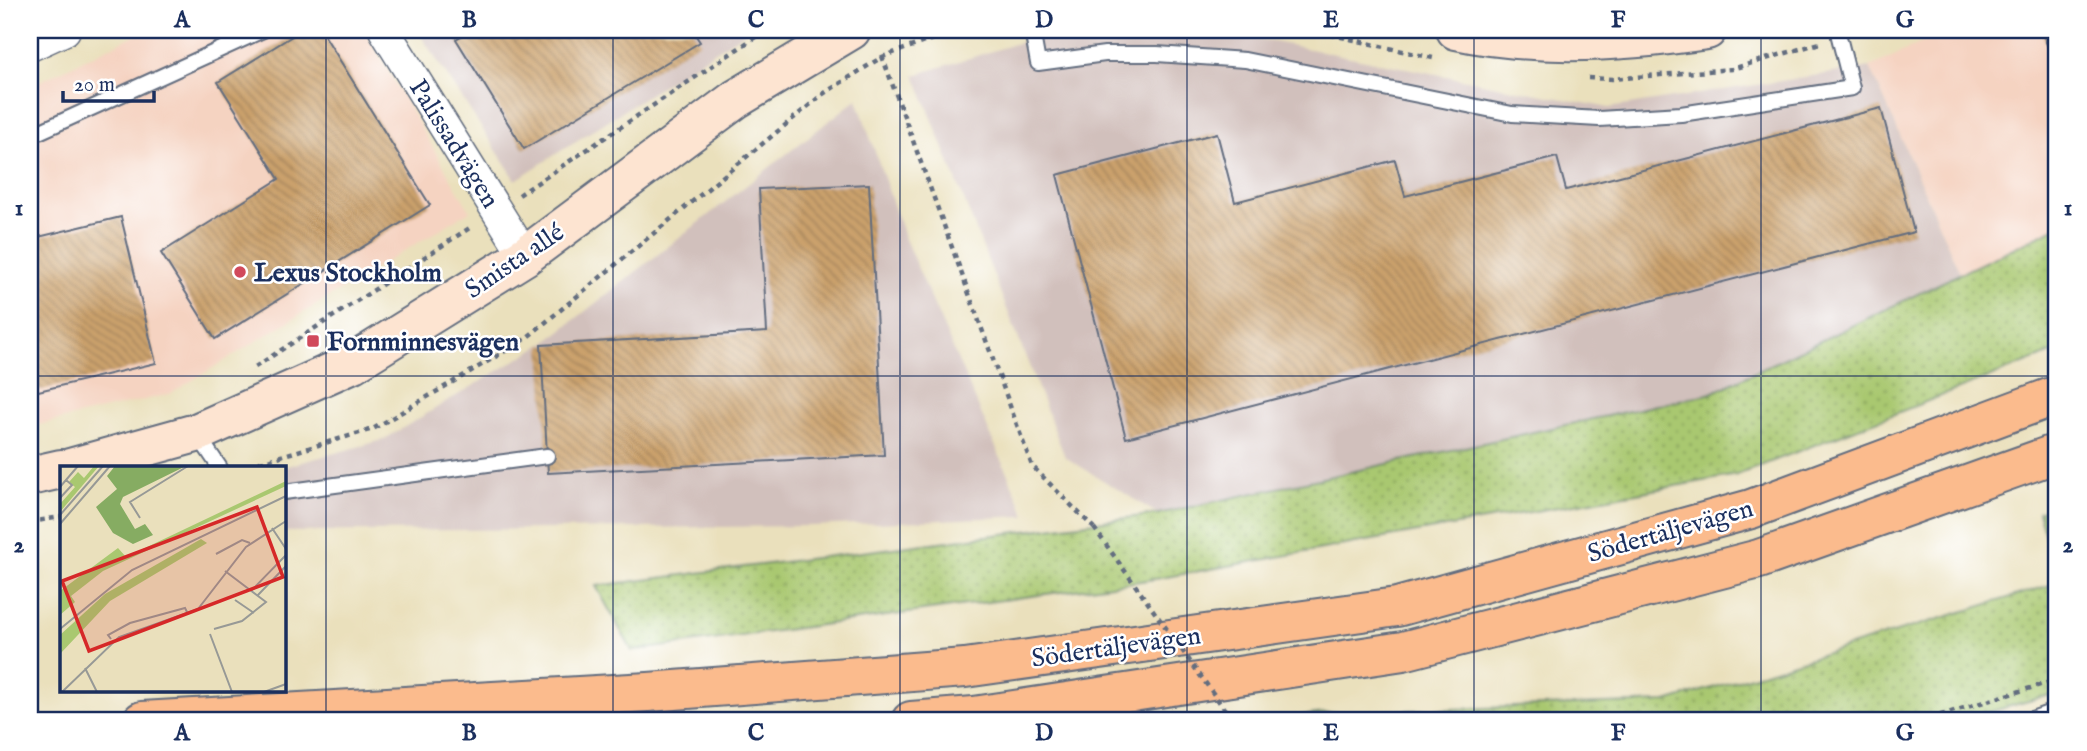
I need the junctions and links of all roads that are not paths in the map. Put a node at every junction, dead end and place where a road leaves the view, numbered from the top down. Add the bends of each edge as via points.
1 (65, 30) edge
2 (263, 30) edge
3 (384, 30) edge
4 (851, 30) edge
5 (1032, 30) edge
6 (1456, 30) edge
7 (1707, 30) edge
8 (1839, 37) dead end
9 (30, 46) edge
10 (30, 136) edge
11 (525, 256) junction
12 (2057, 395) edge
13 (196, 433) junction
14 (2057, 453) edge
15 (547, 456) dead end
16 (74, 466) edge
17 (219, 466) edge
18 (60, 469) edge
19 (30, 476) edge
20 (285, 492) edge
21 (2057, 710) edge
22 (142, 721) edge
23 (911, 721) edge
24 (2026, 721) edge

1 - 9 street
2 - 10 lane
3 - 11 street, Palissadvägen
4 - 11 street, Smista allé via 736,99
5 - 8 lane via 1038,63 1105,54 1245,60 1512,114 1599,119 1681,114 1852,88
6 - 7 street via 1483,36 1569,40 1652,38
11 - 13 street, Smista allé via 353,363
12 - 22 highway, Södertäljevägen via 1751,509 1397,607 965,668 648,692
13 - 16 street, Smista allé
13 - 17 lane
14 - 23 highway, Södertäljevägen via 1759,559 1403,651 974,716
15 - 20 lane
18 - 19 street
21 - 24 lane

